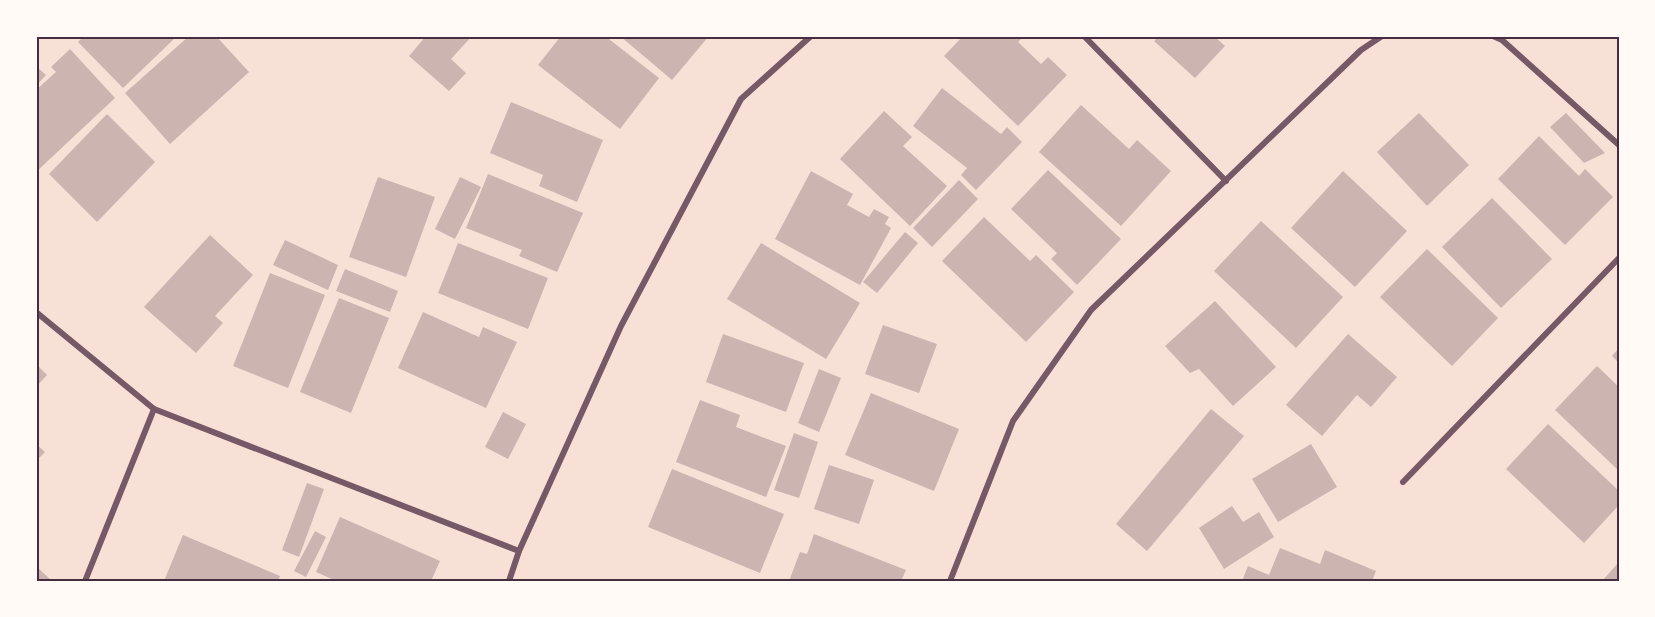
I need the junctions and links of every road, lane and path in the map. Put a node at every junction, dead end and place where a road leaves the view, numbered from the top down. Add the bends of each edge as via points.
1 (811, 36) edge
2 (1084, 36) edge
3 (1382, 36) edge
4 (1493, 36) edge
5 (1619, 146) edge
6 (1226, 181) junction
7 (1619, 258) edge
8 (36, 312) edge
9 (154, 409) junction
10 (1403, 482) dead end
11 (519, 551) junction
12 (85, 581) edge
13 (509, 581) edge
14 (950, 581) edge

1 - 11 street via 741,99 621,326
2 - 6 street
3 - 6 street via 1361,50
4 - 5 street
6 - 14 street via 1090,310 1013,421
7 - 10 street
8 - 9 street
9 - 11 street
9 - 12 street
11 - 13 street

